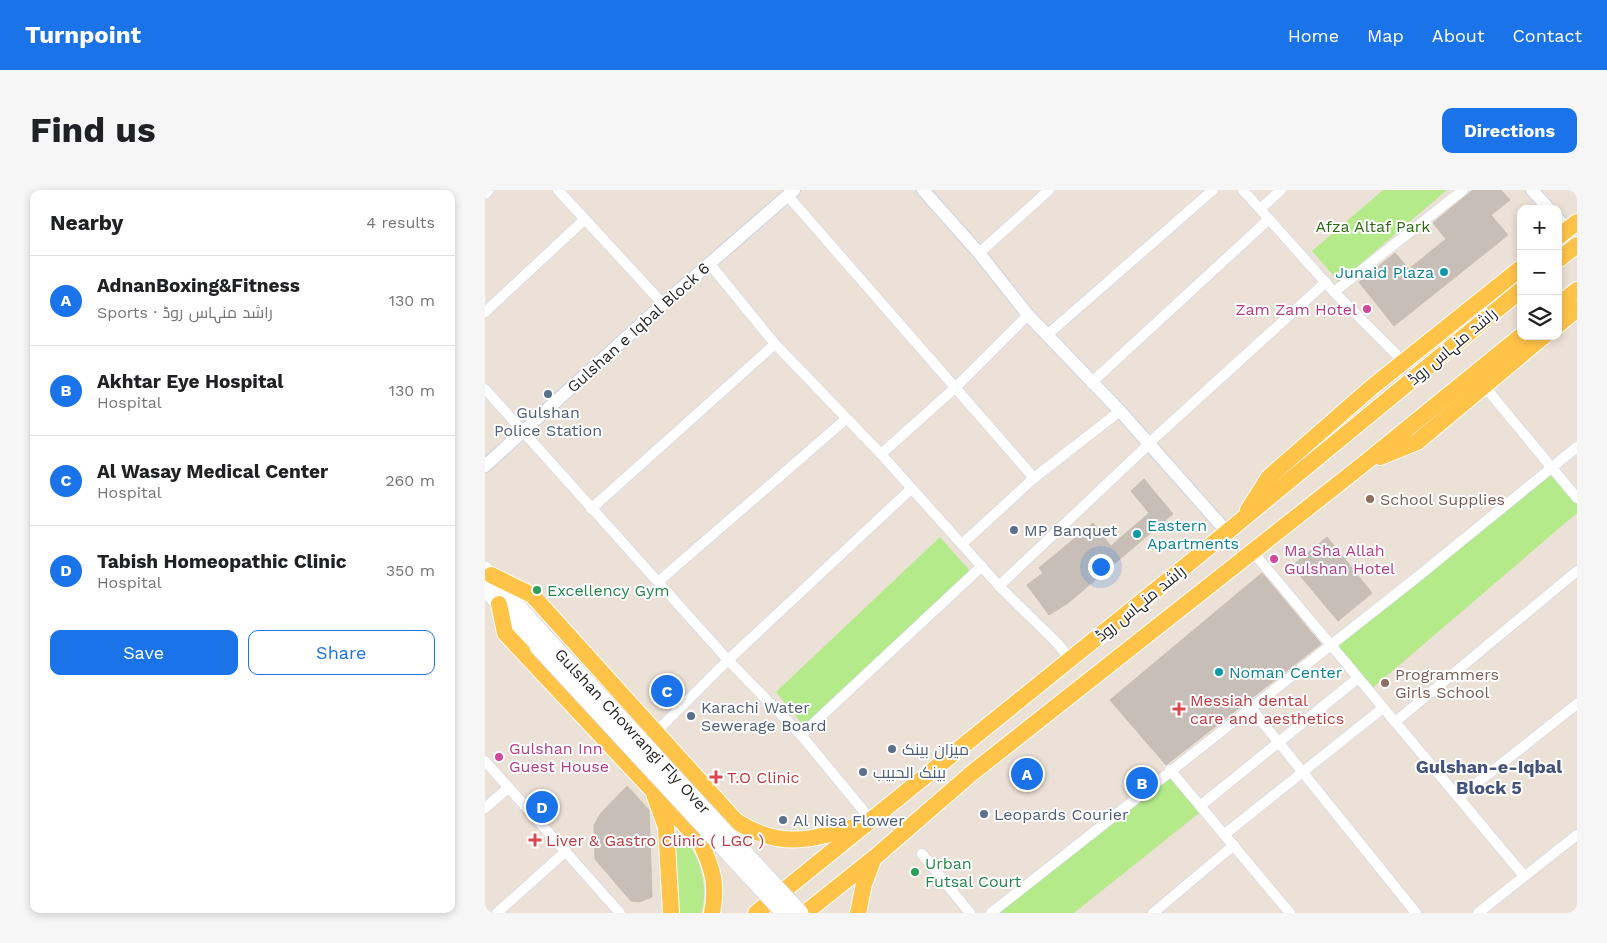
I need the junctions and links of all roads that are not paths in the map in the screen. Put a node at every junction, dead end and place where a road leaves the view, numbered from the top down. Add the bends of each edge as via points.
1 (489, 190) edge
2 (558, 190) edge
3 (923, 190) edge
4 (1049, 190) edge
5 (1213, 190) edge
6 (1243, 190) edge
7 (1281, 190) edge
8 (1463, 190) edge
9 (1532, 190) edge
10 (791, 193) edge
11 (485, 194) edge
12 (1545, 205) edge
13 (1260, 209) junction
14 (585, 220) junction
15 (1269, 220) junction
16 (1577, 245) edge
17 (979, 253) junction
18 (1562, 257) edge
19 (709, 263) junction
20 (1517, 271) edge
21 (1326, 282) junction
22 (1577, 290) edge
23 (1334, 292) junction
24 (1517, 293) edge
25 (1562, 302) edge
26 (663, 304) junction
27 (1577, 309) edge
28 (485, 312) edge
29 (1028, 315) junction
30 (1562, 322) edge
31 (1047, 335) junction
32 (1517, 339) edge
33 (1539, 340) edge
34 (775, 344) junction
35 (1404, 362) junction
36 (1091, 383) junction
37 (956, 387) junction
38 (1485, 387) junction
39 (485, 389) edge
40 (1120, 411) junction
41 (846, 419) junction
42 (522, 431) junction
43 (1149, 444) junction
44 (1577, 447) edge
45 (881, 454) junction
46 (1366, 462) junction
47 (485, 466) edge
48 (1552, 468) junction
49 (1034, 478) junction
50 (911, 489) junction
51 (1577, 498) edge
52 (591, 509) junction
53 (1242, 520) junction
54 (1227, 532) junction
55 (962, 544) junction
56 (1253, 552) junction
57 (982, 566) junction
58 (1577, 571) edge
59 (487, 578) edge
60 (659, 581) junction
61 (999, 586) junction
62 (499, 604) junction
63 (542, 642) junction
64 (1330, 644) junction
65 (728, 660) junction
66 (1071, 660) junction
67 (1358, 678) junction
68 (1577, 704) edge
69 (1251, 708) junction
70 (1383, 708) junction
71 (1395, 722) junction
72 (656, 732) junction
73 (801, 736) junction
74 (1279, 742) junction
75 (485, 761) edge
76 (1170, 770) junction
77 (1303, 772) junction
78 (507, 788) junction
79 (652, 788) junction
80 (1458, 798) junction
81 (1200, 806) junction
82 (485, 808) edge
83 (872, 821) junction
84 (1225, 834) junction
85 (1577, 835) edge
86 (1234, 846) junction
87 (566, 851) junction
88 (922, 854) dead end
89 (874, 858) junction
90 (1523, 876) junction
91 (497, 913) edge
92 (620, 913) edge
93 (671, 913) edge
94 (712, 913) edge
95 (756, 913) edge
96 (783, 913) edge
97 (801, 913) edge
98 (805, 913) edge
99 (858, 913) edge
100 (970, 913) edge
101 (991, 913) edge
102 (1153, 913) edge
103 (1291, 913) edge
104 (1416, 913) edge
105 (1478, 913) edge

1 - 11 street
2 - 14 street
3 - 17 street
4 - 17 street
5 - 31 street
6 - 13 street
7 - 13 street
8 - 23 street
9 - 12 street
10 - 19 street, Gulshan e Iqbal Block 6
10 - 37 street
13 - 15 street
14 - 26 street
14 - 28 street
15 - 21 street
15 - 36 street
16 - 18 main road
17 - 29 street
19 - 26 street, Gulshan e Iqbal Block 6
19 - 34 street
20 - 35 main road
21 - 23 street
21 - 43 street
22 - 25 main road
23 - 35 street
24 - 53 main road, راشد منہاس روڈ
26 - 42 street, Gulshan e Iqbal Block 6
27 - 30 main road
29 - 31 street
29 - 37 street
31 - 36 street
32 - 46 main road, راشد منہاس روڈ
33 - 38 main road
34 - 41 street
34 - 52 street
35 - 53 main road via 1269,477
36 - 40 street
37 - 45 street
37 - 49 street
38 - 46 main road via 1417,442
38 - 48 street
39 - 42 street
40 - 43 street
40 - 49 street
41 - 45 street
41 - 60 street
42 - 47 street, Gulshan e Iqbal Block 6
42 - 52 street
43 - 54 street
43 - 61 street
44 - 48 street
45 - 50 street
46 - 56 main road, راشد منہاس روڈ
48 - 51 street
48 - 64 street
49 - 55 street
50 - 55 street
50 - 65 street
52 - 60 street
53 - 54 main road, راشد منہاس روڈ
54 - 66 main road, راشد منہاس روڈ
55 - 57 street
56 - 64 street
56 - 89 main road, راشد منہاس روڈ via 972,773
57 - 61 street
57 - 73 street
58 - 71 street
59 - 62 main road
59 - 63 main road
59 - 72 main road via 532,595
60 - 65 street
61 - 66 street via 1057,642
62 - 63 main road
62 - 79 main road via 505,632
63 - 96 main road, Gulshan Chowrangi Fly Over, bridge
63 - 97 main road, Gulshan Chowrangi Fly Over, bridge
64 - 67 street
64 - 69 street
65 - 72 street
65 - 73 street
66 - 83 main road, راشد منہاس روڈ
67 - 70 street
67 - 74 street
68 - 80 street
69 - 74 street
69 - 76 street
70 - 71 street
70 - 77 street
71 - 80 street
72 - 83 main road via 736,821 766,837 801,841
73 - 83 street
74 - 77 street
74 - 81 street
75 - 78 street
76 - 81 street
76 - 101 street
77 - 84 street
77 - 104 street
78 - 82 street
78 - 87 street
79 - 93 main road via 666,827
79 - 94 main road via 700,841 713,870 716,895
80 - 90 street
81 - 84 street
83 - 95 main road, راشد منہاس روڈ
84 - 86 street
85 - 90 street
86 - 102 street
86 - 103 street
87 - 91 street
87 - 92 street
88 - 100 street
89 - 98 main road, راشد منہاس روڈ
89 - 99 main road via 863,884
90 - 105 street

